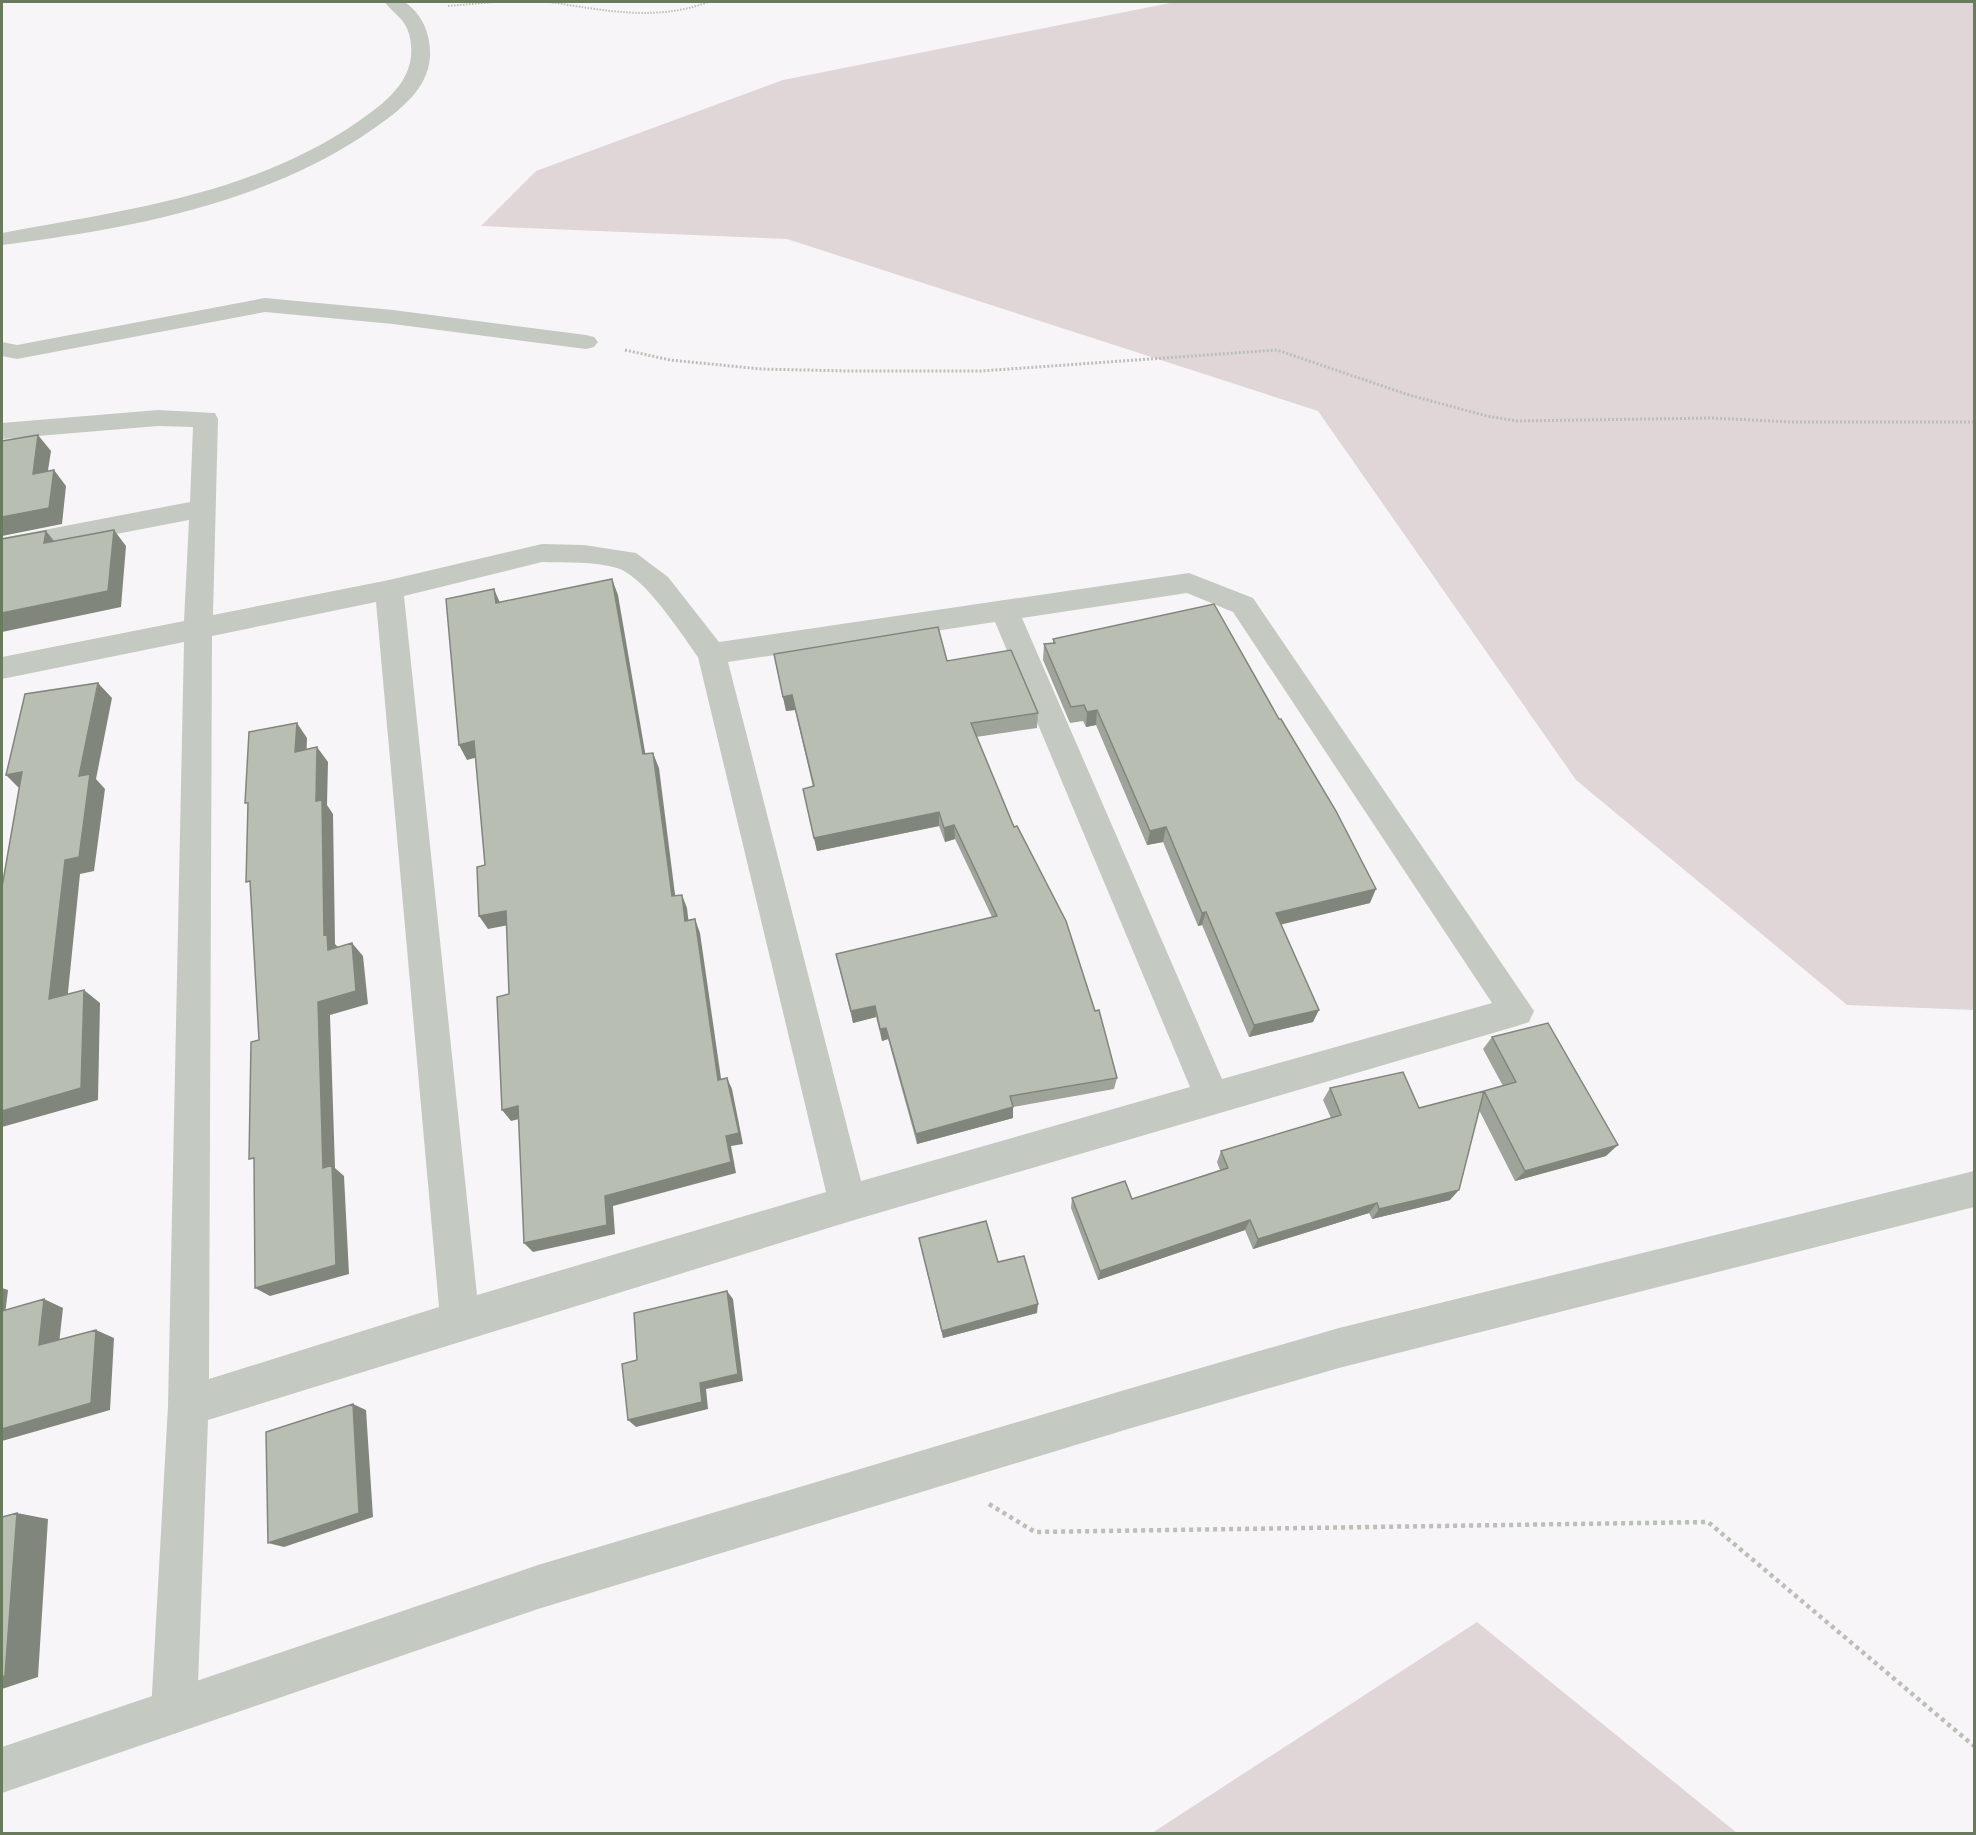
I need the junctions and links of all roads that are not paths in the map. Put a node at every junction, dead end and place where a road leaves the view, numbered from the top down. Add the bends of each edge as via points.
1 (394, 2) edge
2 (2, 239) edge
3 (586, 342) road end
4 (2, 349) edge
5 (2, 431) edge
6 (201, 509) junction
7 (2, 547) edge
8 (389, 590) junction
9 (1005, 612) junction
10 (198, 628) junction
11 (712, 654) junction
12 (2, 668) edge
13 (1212, 1098) junction
14 (1974, 1189) edge
15 (847, 1202) junction
16 (460, 1318) junction
17 (188, 1406) junction
18 (174, 1711) junction
19 (2, 1770) edge

1 - 2 street via 405,10 422,38 419,71 405,95 332,148 286,171 234,190 154,212
3 - 4 street via 393,316 265,305 17,352
5 - 6 street via 158,418 206,419
6 - 7 street
6 - 10 street
8 - 10 street
8 - 11 street via 542,553 626,560 658,584
8 - 16 street
9 - 11 street
9 - 13 street
9 - 13 street via 1189,583 1243,605 1517,1011
10 - 12 street
10 - 17 street
11 - 15 street
13 - 15 street
14 - 18 street via 1339,1348 538,1587
15 - 16 street
16 - 17 street
17 - 18 street
18 - 19 street

